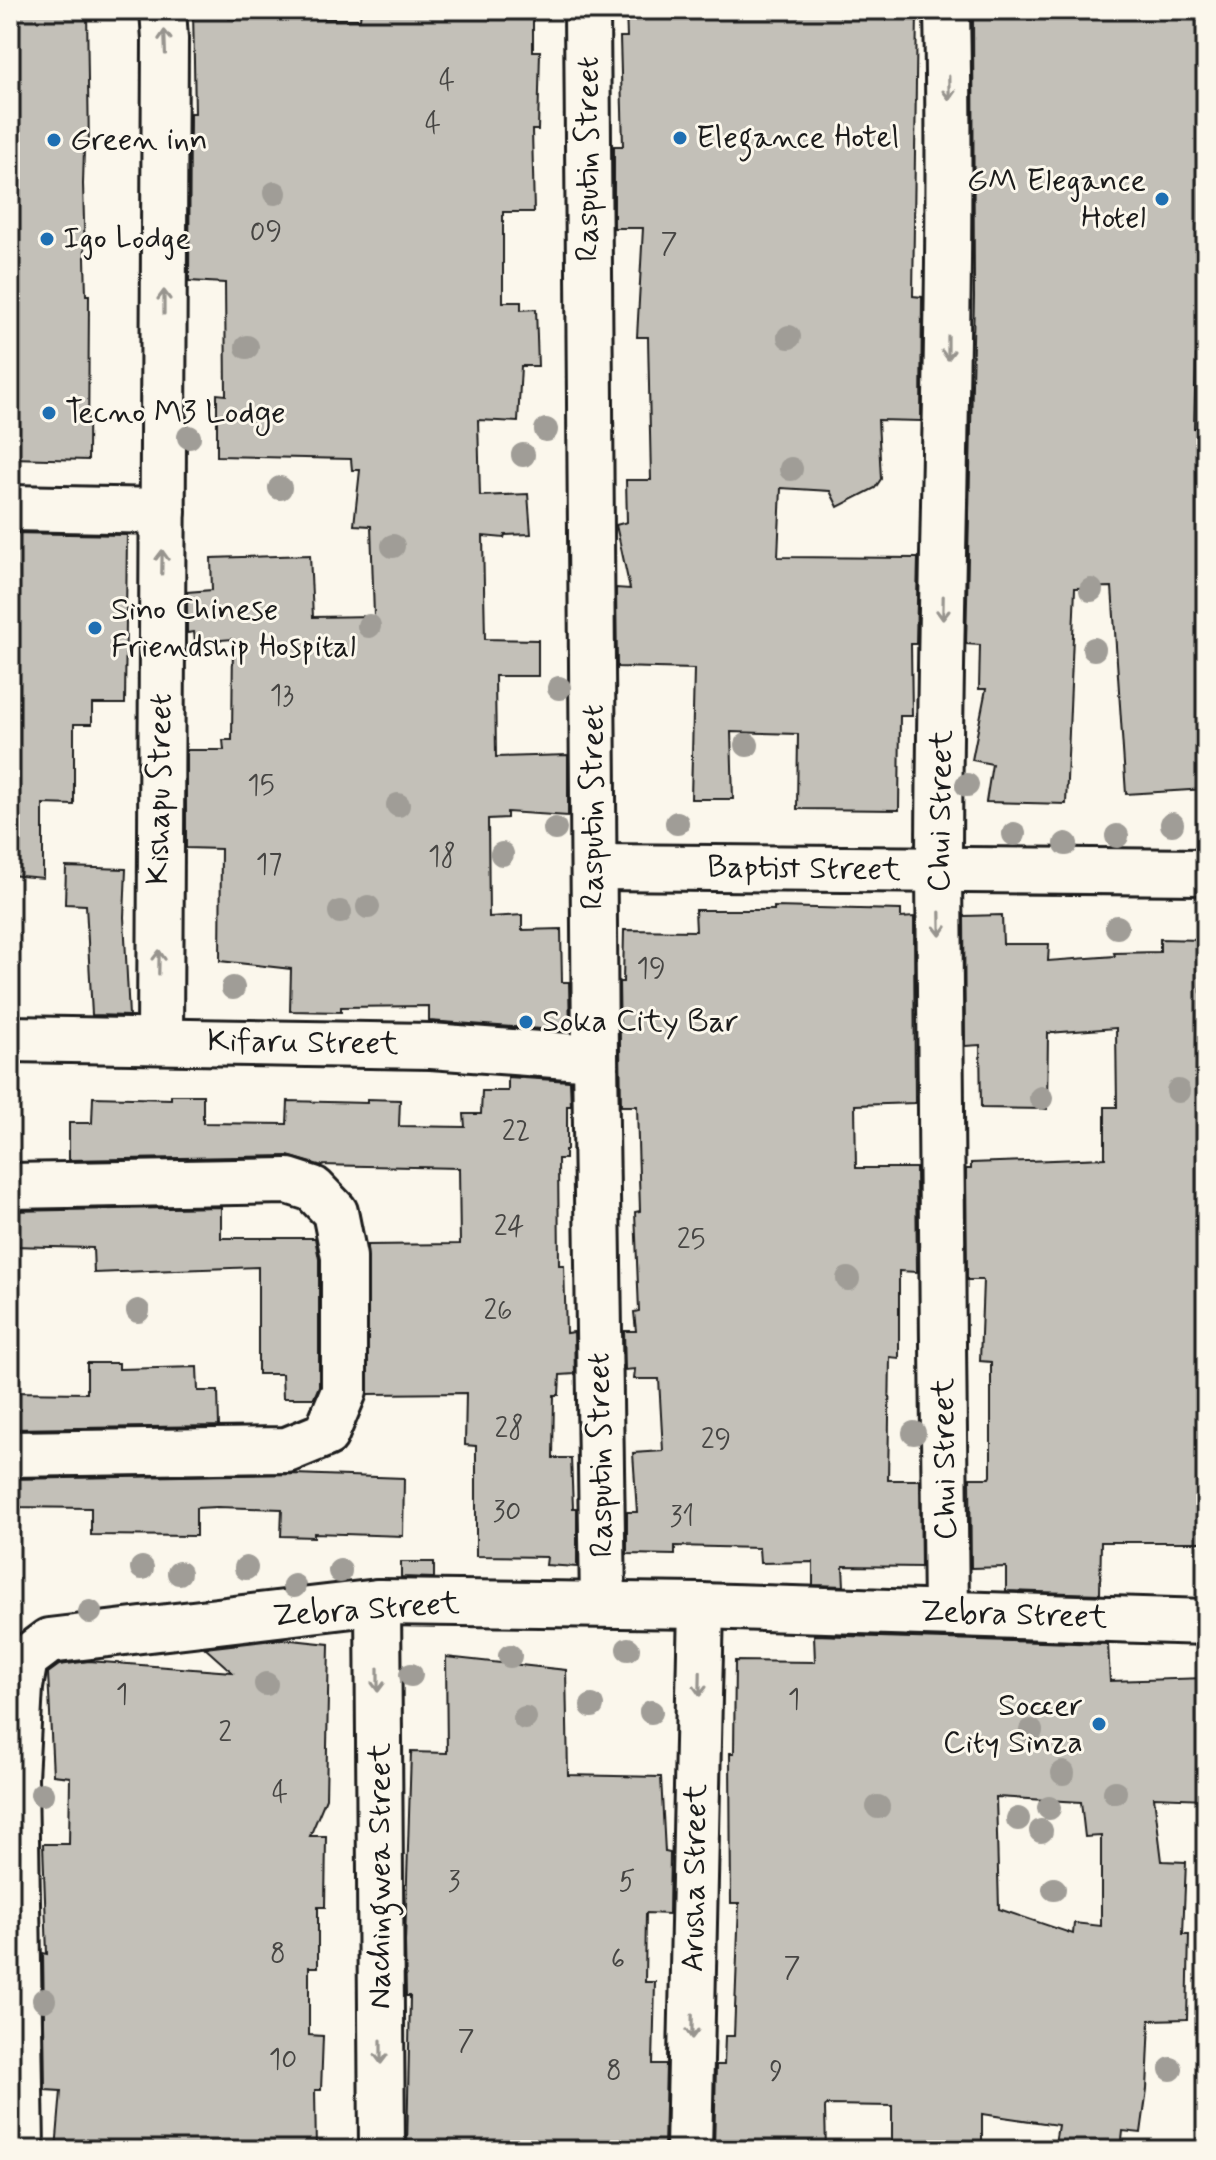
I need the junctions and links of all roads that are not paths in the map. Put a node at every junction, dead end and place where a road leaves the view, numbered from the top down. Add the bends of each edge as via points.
1 (163, 10) edge
2 (587, 10) edge
3 (947, 10) edge
4 (10, 508) edge
5 (163, 511) junction
6 (594, 867) junction
7 (939, 870) junction
8 (1206, 872) edge
9 (10, 1039) edge
10 (160, 1040) junction
11 (595, 1058) junction
12 (10, 1186) edge
13 (10, 1454) edge
14 (378, 1602) junction
15 (603, 1604) junction
16 (701, 1606) junction
17 (946, 1613) junction
18 (1206, 1622) edge
19 (13, 1778) edge
20 (21, 2150) edge
21 (382, 2150) edge
22 (689, 2150) edge

5 -> 1 street, Kishapu Street
2 - 6 street, Rasputin Street
3 -> 7 street, Chui Street
4 - 5 street
10 -> 5 street, Kishapu Street
6 - 7 street, Baptist Street
6 - 11 street, Rasputin Street
7 - 8 street, Baptist Street
7 -> 17 street, Chui Street
9 - 10 street, Kifaru Street
10 - 11 street, Kifaru Street via 431,1046
11 - 15 street, Rasputin Street
12 - 13 street via 288,1181 313,1189 335,1212 344,1257 344,1391 326,1434 287,1450
14 - 15 street, Zebra Street
14 - 19 street, Zebra Street via 49,1641 25,1659
14 -> 21 street, Nachingwea Street
15 - 16 street, Zebra Street
16 - 17 street, Zebra Street
16 -> 22 street, Arusha Street
17 - 18 street, Zebra Street
19 - 20 street, Zebra Street

